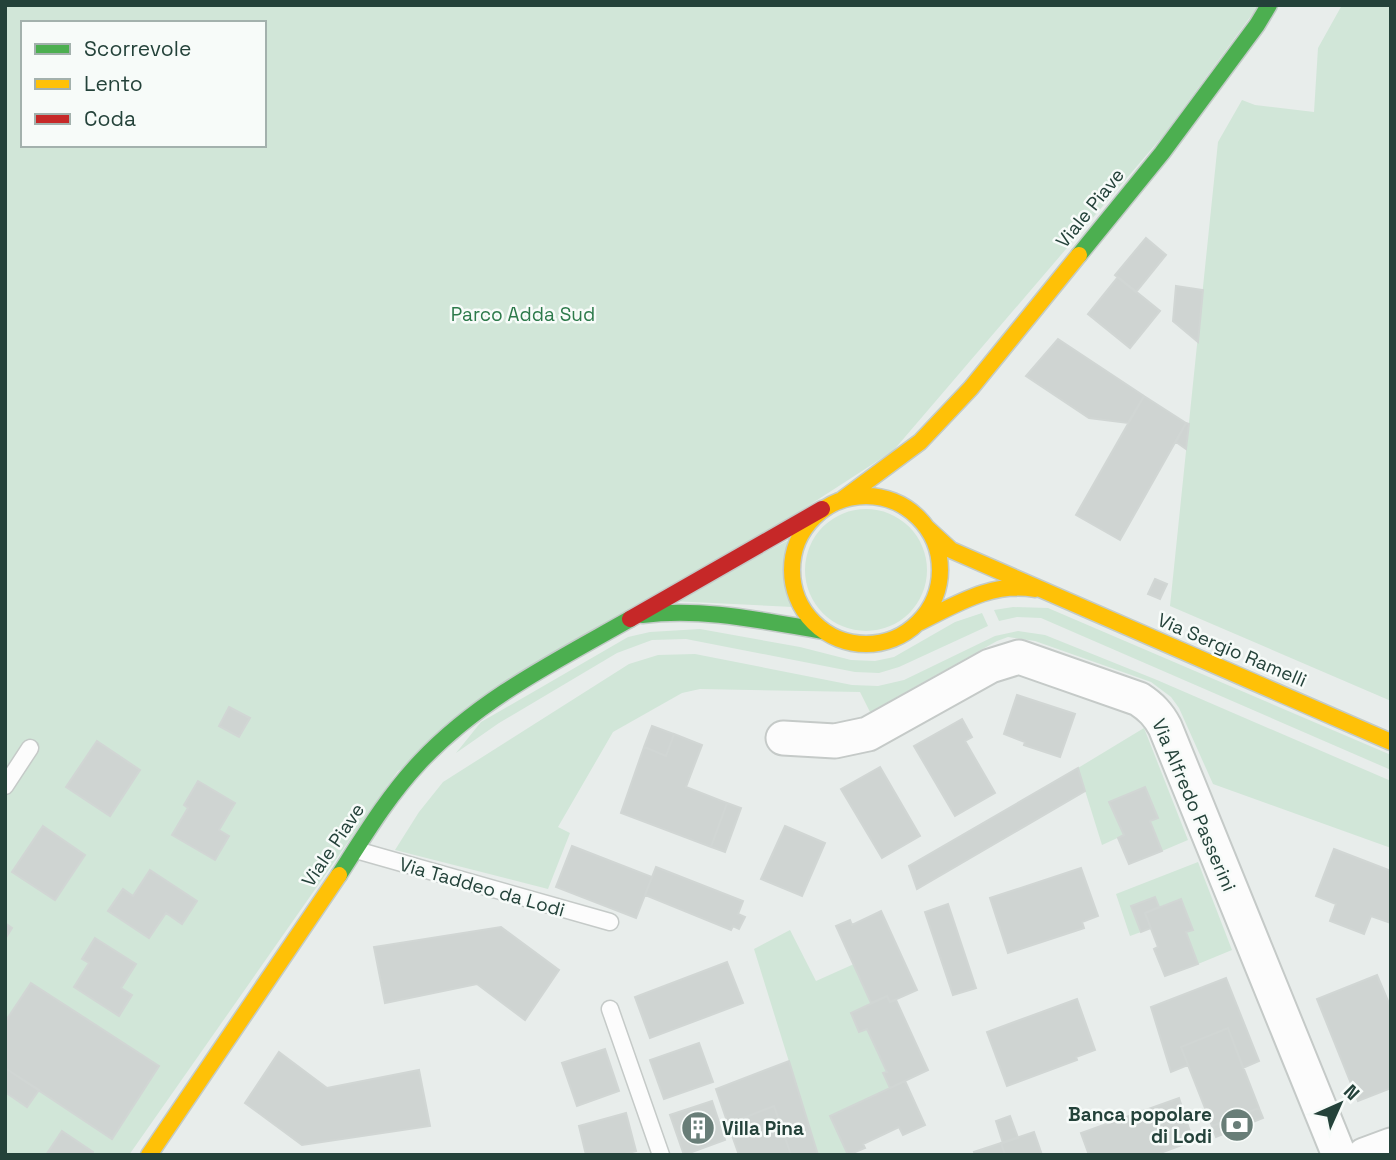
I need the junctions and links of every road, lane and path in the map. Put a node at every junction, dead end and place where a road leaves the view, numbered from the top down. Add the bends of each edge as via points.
1 (1269, 5) edge
2 (933, 430) junction
3 (918, 458) dead end
4 (915, 495) dead end
5 (843, 499) junction
6 (822, 509) junction
7 (923, 523) junction
8 (1057, 597) junction
9 (918, 623) junction
10 (618, 625) junction
11 (823, 631) junction
12 (783, 738) dead end
13 (1391, 742) edge
14 (30, 748) dead end
15 (5, 786) edge
16 (355, 850) junction
17 (610, 922) dead end
18 (610, 1009) dead end
19 (1391, 1145) edge
20 (149, 1155) edge
21 (661, 1155) edge
22 (1339, 1155) edge
23 (1364, 1155) edge

1 - 2 street, Viale Piave via 1162,153
2 - 3 street, Viale Piave
2 - 5 street, Viale Piave
4 - 7 street, Viale Piave
5 - 6 street, Viale Piave
5 - 7 street, Viale Piave via 884,497 903,505
6 - 10 street, Viale Piave
6 - 11 street, Viale Piave via 805,526 791,570 795,594 806,615
7 - 8 street, Via Sergio Ramelli via 951,550
7 - 9 street, Viale Piave via 938,551 940,577 933,602
8 - 9 street, Via Sergio Ramelli via 1028,587 1003,587
8 - 13 street, Via Sergio Ramelli
9 - 11 street, Viale Piave via 897,638 872,644 847,642
10 - 11 street, Viale Piave via 642,615 677,611
10 - 16 street, Viale Piave via 510,688 451,731 409,772
12 - 22 street, Via Alfredo Passerini via 835,741 868,734 990,666 1018,657 1150,706 1165,727
14 - 15 lane
16 - 17 lane, Via Taddeo da Lodi
16 - 20 street, Viale Piave
18 - 21 lane
19 - 23 street

